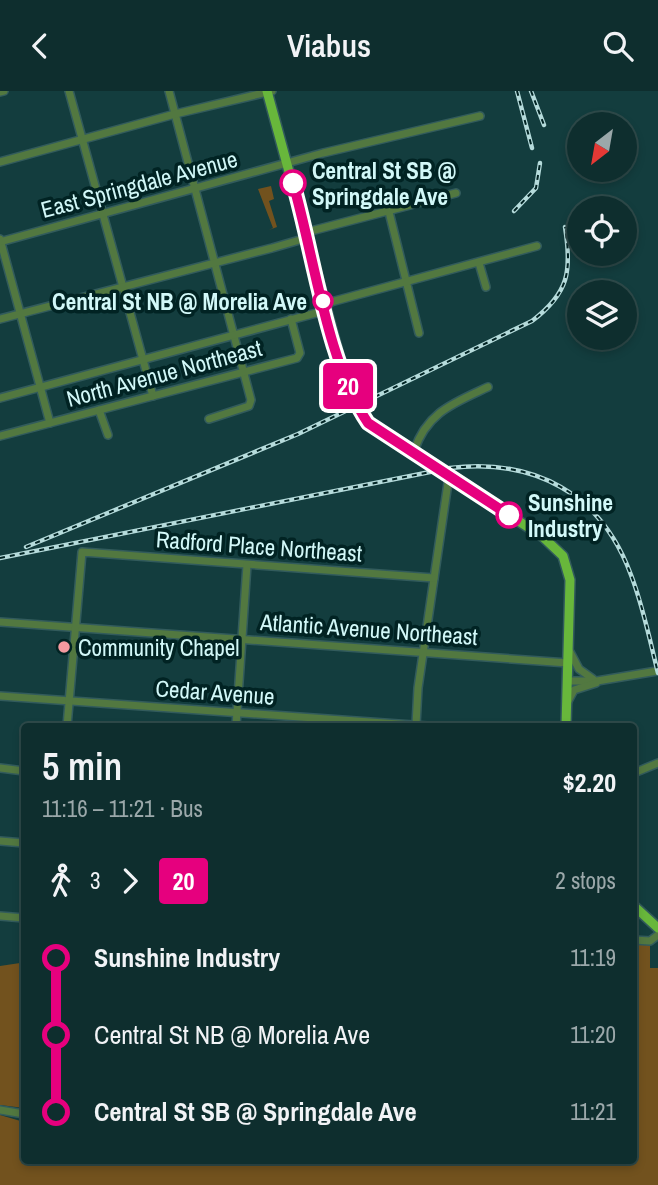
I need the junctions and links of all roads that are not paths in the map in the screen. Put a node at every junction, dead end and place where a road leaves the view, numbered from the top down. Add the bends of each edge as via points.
1 (69, 91) edge
2 (169, 91) edge
3 (269, 91) edge
4 (175, 114) junction
5 (480, 116) dead end
6 (82, 139) junction
7 (0, 162) edge
8 (287, 163) junction
9 (194, 189) junction
10 (456, 193) dead end
11 (389, 212) junction
12 (102, 214) junction
13 (306, 235) junction
14 (0, 240) edge
15 (537, 246) dead end
16 (215, 263) junction
17 (479, 263) junction
18 (405, 285) junction
19 (122, 287) junction
20 (486, 287) dead end
21 (325, 307) junction
22 (21, 314) junction
23 (291, 319) junction
24 (0, 320) edge
25 (419, 333) dead end
26 (233, 335) junction
27 (142, 360) junction
28 (244, 372) junction
29 (40, 387) junction
30 (488, 387) dead end
31 (152, 396) junction
32 (0, 398) edge
33 (99, 410) junction
34 (209, 419) dead end
35 (50, 423) junction
36 (108, 435) dead end
37 (0, 436) edge
38 (414, 451) junction
39 (449, 476) junction
40 (247, 565) junction
41 (434, 578) junction
42 (0, 622) edge
43 (74, 627) junction
44 (242, 639) junction
45 (568, 649) junction
46 (424, 651) junction
47 (568, 663) junction
48 (657, 671) edge
49 (568, 681) junction
50 (599, 681) junction
51 (0, 696) edge
52 (69, 701) junction
53 (567, 703) junction
54 (236, 713) junction
55 (67, 723) edge
56 (236, 723) edge
57 (377, 723) edge
58 (419, 723) edge
59 (566, 723) edge
60 (658, 763) edge
61 (0, 768) edge
62 (21, 771) edge
63 (637, 771) edge
64 (0, 841) edge
65 (21, 843) edge
66 (637, 909) edge
67 (0, 916) edge
68 (21, 918) edge
69 (658, 928) edge
70 (658, 935) edge
71 (637, 940) edge
72 (0, 1110) edge
73 (21, 1114) edge

1 - 6 street
2 - 4 street
3 - 4 street
3 - 8 main road
4 - 6 street
4 - 9 street
5 - 8 street, East Springdale Avenue
6 - 7 street
6 - 12 street
8 - 9 street, East Springdale Avenue
8 - 13 main road
9 - 12 street, East Springdale Avenue
9 - 16 street
10 - 11 street
11 - 13 street
11 - 18 street
12 - 14 street, East Springdale Avenue
12 - 19 street
13 - 16 street
13 - 21 main road
14 - 22 street
15 - 17 street
16 - 19 street
16 - 26 street
17 - 18 street
17 - 20 street
18 - 21 street
18 - 25 street
19 - 22 street
19 - 27 street
21 - 23 street
21 - 38 main road via 356,405 368,423
22 - 24 street
22 - 29 street
23 - 26 street
23 - 28 street, North Avenue Northeast via 300,356
26 - 27 street
26 - 28 street
27 - 29 street
27 - 31 street
28 - 31 street, North Avenue Northeast
28 - 34 street via 249,406
29 - 32 street
29 - 35 street
30 - 38 street via 440,409
31 - 33 street, North Avenue Northeast
33 - 35 street, North Avenue Northeast
33 - 36 street
35 - 37 street, North Avenue Northeast
38 - 39 main road
39 - 41 street
39 - 45 main road via 543,537 563,556 570,580
40 - 41 street, Radford Place Northeast
40 - 43 street, Radford Place Northeast via 82,552
40 - 44 street
41 - 46 street
42 - 43 street, Atlantic Avenue Northeast
43 - 44 street, Atlantic Avenue Northeast
43 - 52 street
44 - 46 street, Atlantic Avenue Northeast
44 - 54 street
45 - 47 main road
45 - 50 street via 579,669
46 - 47 street, Atlantic Avenue Northeast
46 - 58 street
47 - 49 main road
48 - 50 street
49 - 50 street
49 - 53 main road
50 - 53 street via 575,690
51 - 52 street, Cedar Avenue
52 - 54 street, Cedar Avenue
52 - 55 street
53 - 59 main road
54 - 56 street
54 - 57 street, Cedar Avenue
60 - 63 street
61 - 62 street
64 - 65 street
66 - 69 main road
67 - 68 street
70 - 71 street via 650,941
72 - 73 street

